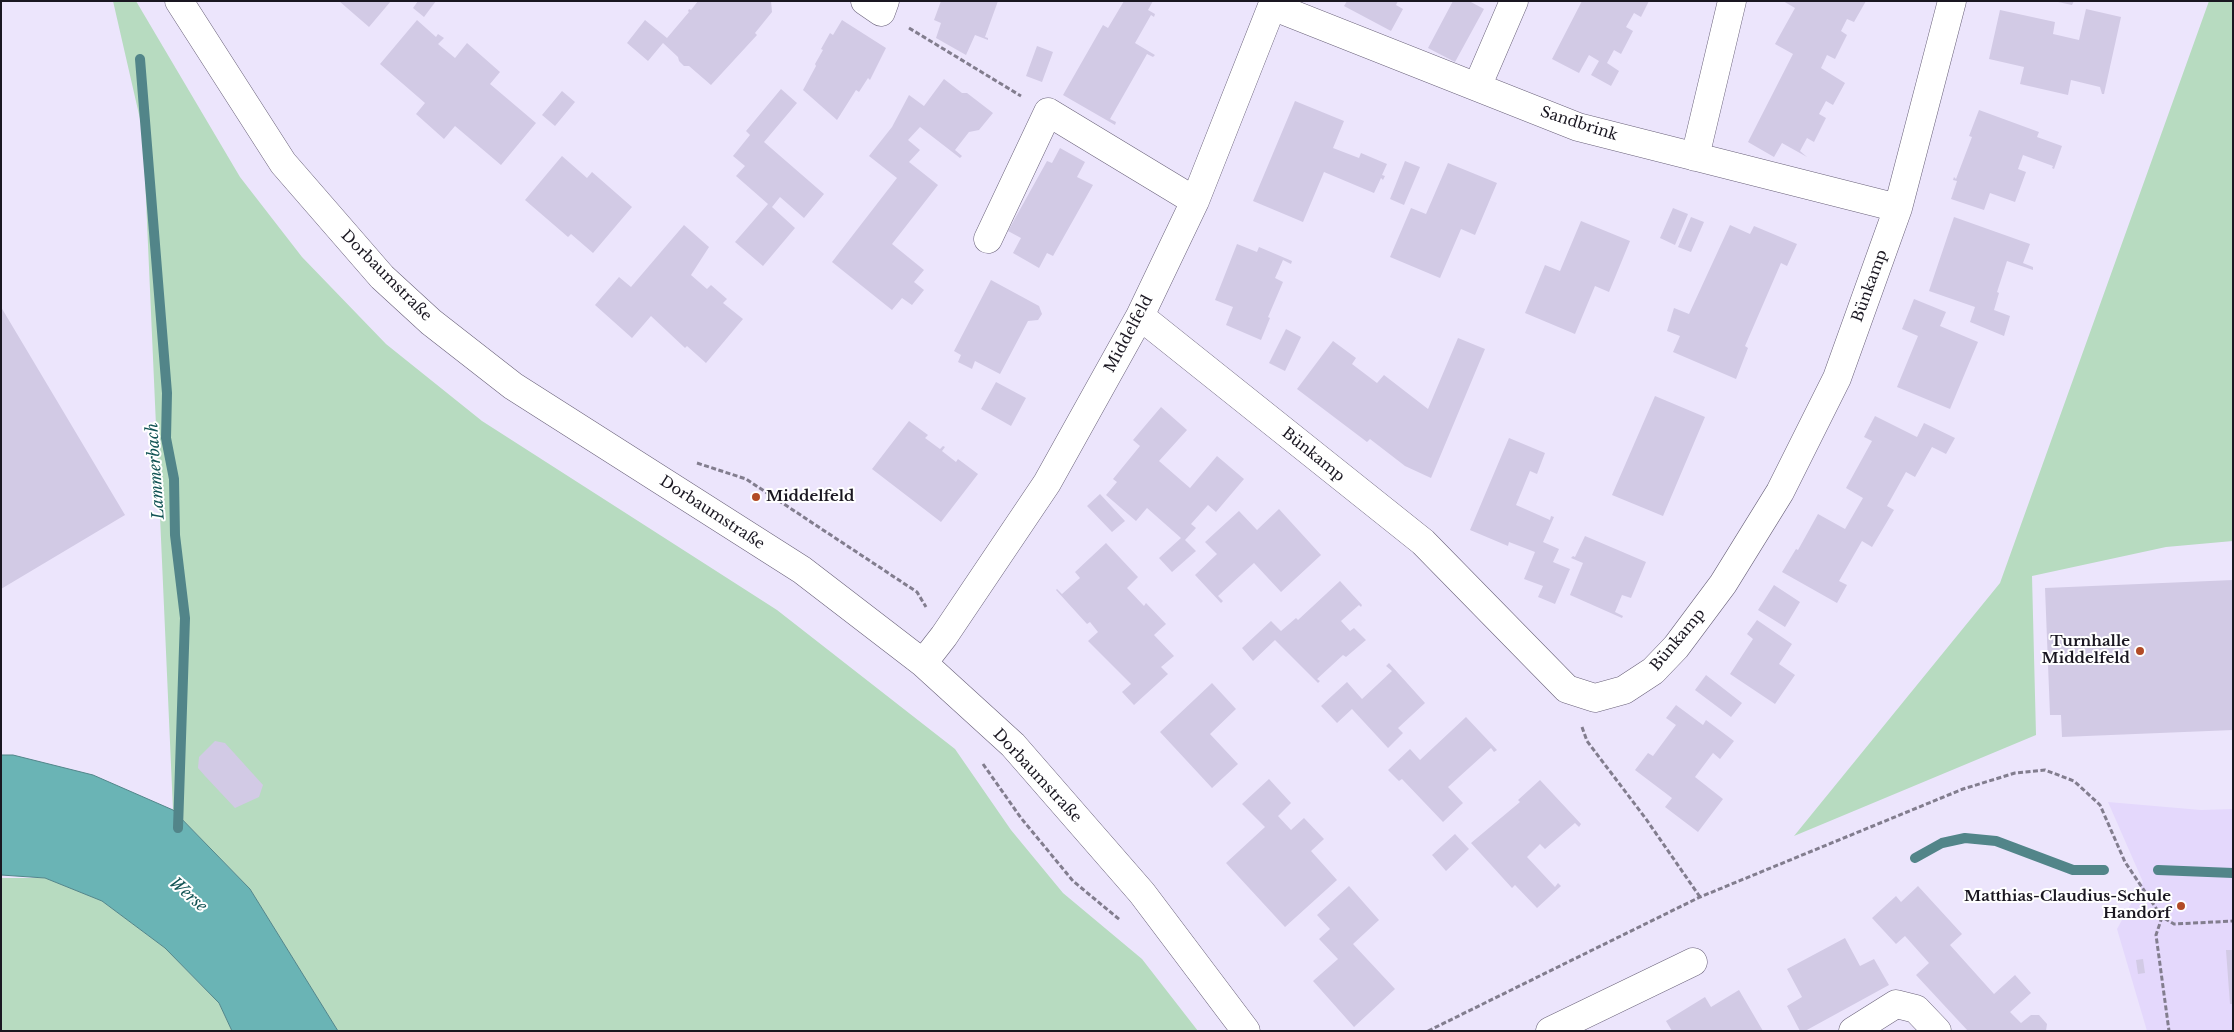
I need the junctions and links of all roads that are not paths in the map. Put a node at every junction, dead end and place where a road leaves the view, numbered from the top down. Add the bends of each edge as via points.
1 (179, 1) edge
2 (1514, 1) edge
3 (1732, 1) edge
4 (1952, 1) edge
5 (1273, 4) edge
6 (1477, 87) junction
7 (1695, 157) junction
8 (1195, 200) junction
9 (1898, 208) junction
10 (988, 239) dead end
11 (1140, 316) junction
12 (923, 663) junction
13 (1693, 962) dead end
14 (1246, 1031) edge
15 (1550, 1031) edge
16 (1853, 1031) edge
17 (1937, 1031) edge

1 - 12 street, Dorbaumstraße via 283,163 382,276 431,322 513,386 802,570
2 - 6 street
3 - 7 street
4 - 9 street, Bünkamp
5 - 6 street, Sandbrink
5 - 8 street, Middelfeld
6 - 7 street, Sandbrink via 1578,127
7 - 9 street, Sandbrink
8 - 10 street via 1048,112
8 - 11 street, Middelfeld
9 - 11 street, Bünkamp via 1837,378 1780,492 1723,584 1676,647 1653,671 1624,690 1595,698 1568,689 1423,542
11 - 12 street, Middelfeld via 1047,483
12 - 14 street, Dorbaumstraße via 1020,753 1142,893
13 - 15 street
16 - 17 street via 1896,1004 1916,1009

